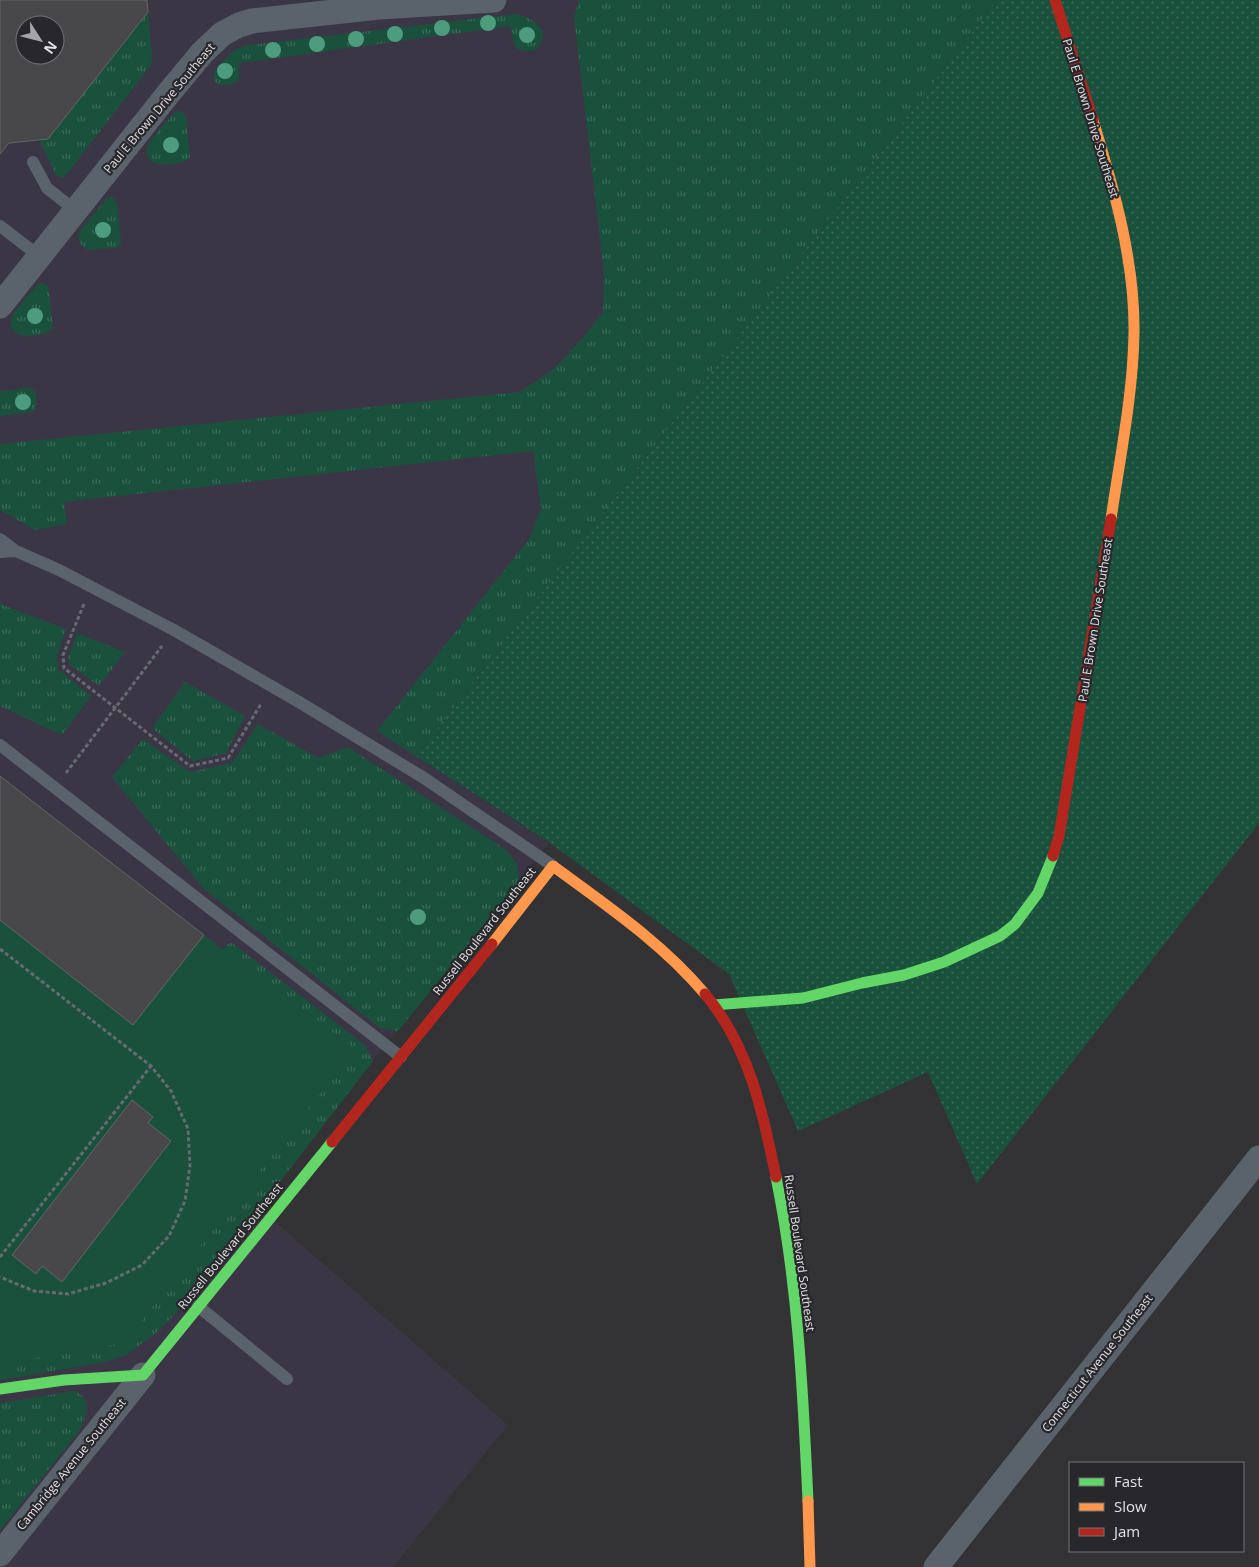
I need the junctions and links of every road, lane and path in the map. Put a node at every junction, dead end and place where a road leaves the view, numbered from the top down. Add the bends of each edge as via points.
1 (494, 0) edge
2 (1055, 0) edge
3 (33, 162) dead end
4 (76, 210) junction
5 (0, 226) edge
6 (40, 256) junction
7 (0, 306) edge
8 (0, 539) edge
9 (16, 551) junction
10 (0, 552) edge
11 (91, 586) junction
12 (174, 630) junction
13 (272, 687) junction
14 (115, 708) junction
15 (0, 745) edge
16 (55, 788) junction
17 (553, 866) junction
18 (0, 949) edge
19 (714, 1005) junction
20 (401, 1057) junction
21 (151, 1066) junction
22 (1259, 1158) edge
23 (0, 1257) edge
24 (0, 1277) edge
25 (198, 1306) junction
26 (142, 1375) junction
27 (287, 1379) dead end
28 (0, 1389) edge
29 (0, 1554) edge
30 (810, 1567) edge
31 (936, 1567) edge

1 - 4 street, Paul E Brown Drive Southeast via 379,7 239,25 222,34 202,53
2 - 19 street, Paul E Brown Drive Southeast via 1108,169 1129,259 1134,332 1130,395 1104,565 1059,836 1051,863 1038,893 1015,924 1000,936 944,962 904,975 803,998
3 - 4 lane via 48,188
4 - 6 street, Paul E Brown Drive Southeast
5 - 6 lane
6 - 7 street, Paul E Brown Drive Southeast
8 - 9 lane
9 - 10 lane
9 - 11 lane
11 - 12 lane
11 - 14 path via 63,655 64,668
12 - 13 lane
12 - 14 path
13 - 14 path via 228,758 190,766
13 - 17 lane via 424,778
14 - 16 path
15 - 16 lane
16 - 20 lane
17 - 19 street, Russell Boulevard Southeast via 643,933
17 - 20 street, Russell Boulevard Southeast
18 - 21 path
19 - 30 street, Russell Boulevard Southeast via 733,1034 749,1069 780,1191 799,1346
20 - 25 street, Russell Boulevard Southeast
21 - 23 path
21 - 24 path via 171,1092 188,1129 190,1165 185,1201 169,1236 142,1265 106,1283 68,1294 34,1291
22 - 31 street, Connecticut Avenue Southeast
25 - 26 street, Russell Boulevard Southeast
25 - 27 lane
26 - 28 street via 64,1380
26 - 29 street, Cambridge Avenue Southeast

